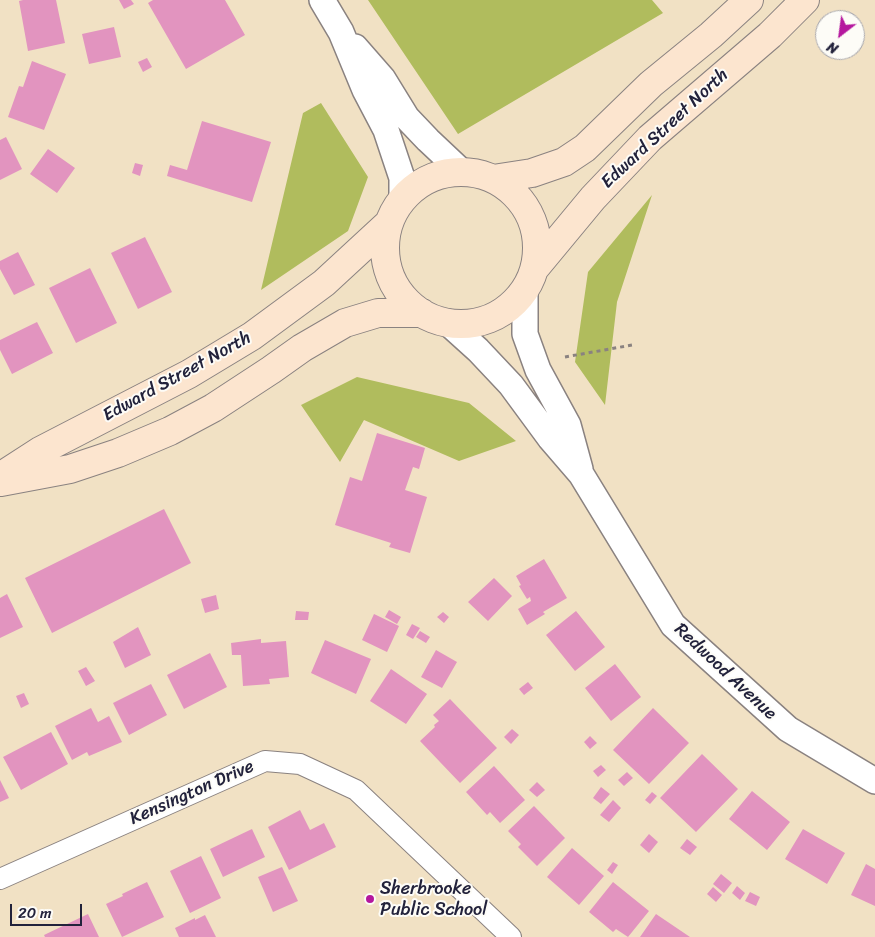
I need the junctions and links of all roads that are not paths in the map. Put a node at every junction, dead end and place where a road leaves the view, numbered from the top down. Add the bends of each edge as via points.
1 (322, 0) edge
2 (749, 0) edge
3 (805, 0) edge
4 (342, 32) junction
5 (462, 172) junction
6 (493, 179) junction
7 (395, 212) junction
8 (530, 279) junction
9 (422, 313) junction
10 (447, 322) junction
11 (582, 474) junction
12 (0, 477) edge
13 (0, 482) edge
14 (875, 782) edge
15 (0, 879) edge
16 (511, 937) edge

1 - 4 street
2 - 6 main road via 651,84 585,148 556,165 532,173
3 - 8 main road, Edward Street North via 770,35 650,138 593,198
4 - 5 street via 383,79 407,118
4 - 7 street via 365,90 386,130 402,178
5 - 6 main road
5 - 7 main road via 439,175 418,185
6 - 8 main road via 511,190 525,206 534,226 537,247
7 - 9 main road via 385,248 390,274 402,296
7 - 12 main road, Edward Street North via 324,283 252,336 189,374 40,451
8 - 10 main road via 510,306 492,318 470,323
8 - 11 street, Redwood Avenue via 525,334 538,370 568,425
9 - 10 main road
9 - 13 main road via 378,313 345,323 213,408 170,431 70,469
10 - 11 street, Redwood Avenue via 511,385 550,438
11 - 14 street, Redwood Avenue via 673,625 788,729
15 - 16 street, Kensington Drive via 265,761 300,764 356,790

